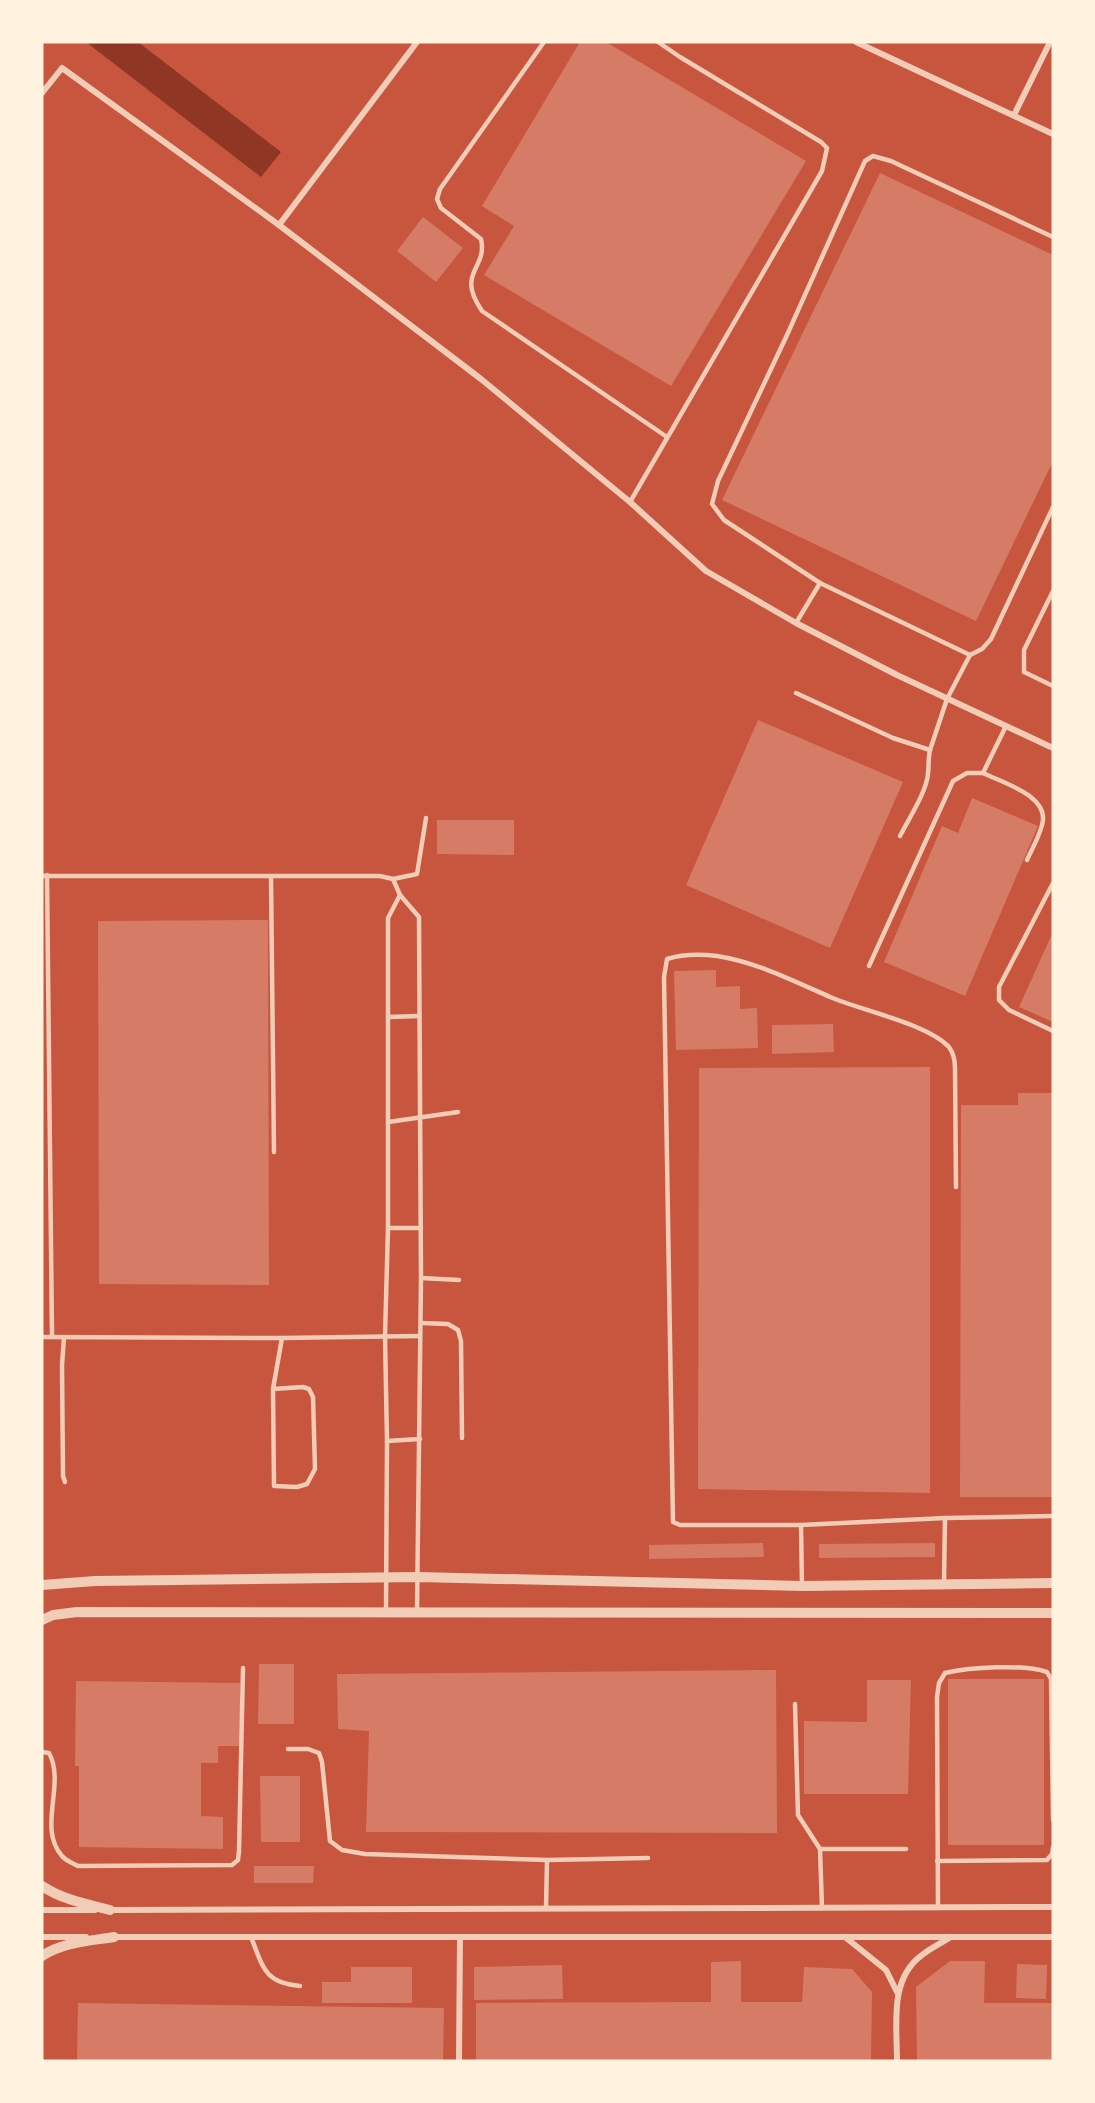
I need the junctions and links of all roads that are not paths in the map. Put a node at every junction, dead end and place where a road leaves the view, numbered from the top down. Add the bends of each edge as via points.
1 (417, 42) edge
2 (544, 42) edge
3 (658, 42) edge
4 (856, 42) edge
5 (1050, 42) edge
6 (42, 93) edge
7 (1014, 115) junction
8 (1053, 134) edge
9 (279, 225) junction
10 (1053, 237) edge
11 (667, 437) junction
12 (630, 502) junction
13 (1053, 507) edge
14 (820, 583) junction
15 (1053, 591) edge
16 (796, 624) junction
17 (970, 655) junction
18 (1053, 686) edge
19 (796, 693) dead end
20 (947, 699) junction
21 (1006, 726) junction
22 (1053, 748) edge
23 (930, 750) junction
24 (982, 773) junction
25 (426, 818) dead end
26 (900, 836) dead end
27 (1027, 860) dead end
28 (44, 876) edge
29 (272, 877) junction
30 (393, 879) junction
31 (1053, 883) edge
32 (400, 895) junction
33 (869, 966) dead end
34 (419, 1016) junction
35 (387, 1017) junction
36 (1053, 1031) edge
37 (458, 1112) dead end
38 (422, 1119) junction
39 (388, 1122) junction
40 (274, 1152) dead end
41 (956, 1187) dead end
42 (388, 1228) junction
43 (421, 1228) junction
44 (422, 1278) junction
45 (459, 1280) dead end
46 (421, 1323) junction
47 (385, 1336) junction
48 (420, 1336) junction
49 (42, 1337) edge
50 (52, 1337) junction
51 (64, 1337) junction
52 (282, 1338) junction
53 (273, 1389) junction
54 (462, 1438) dead end
55 (420, 1439) junction
56 (387, 1441) junction
57 (65, 1482) dead end
58 (1053, 1516) edge
59 (945, 1518) junction
60 (801, 1526) junction
61 (417, 1577) junction
62 (384, 1578) junction
63 (944, 1583) junction
64 (1053, 1583) edge
65 (42, 1585) edge
66 (802, 1586) junction
67 (386, 1613) junction
68 (417, 1613) junction
69 (1053, 1613) edge
70 (42, 1620) edge
71 (243, 1668) dead end
72 (795, 1704) dead end
73 (288, 1749) dead end
74 (42, 1752) edge
75 (1053, 1820) edge
76 (1053, 1847) edge
77 (820, 1849) junction
78 (906, 1849) dead end
79 (648, 1858) dead end
80 (547, 1860) junction
81 (937, 1861) junction
82 (42, 1886) edge
83 (822, 1908) junction
84 (938, 1908) junction
85 (1053, 1908) edge
86 (546, 1909) junction
87 (42, 1910) edge
88 (110, 1910) junction
89 (42, 1937) edge
90 (114, 1937) junction
91 (251, 1937) junction
92 (460, 1937) junction
93 (845, 1937) junction
94 (951, 1937) junction
95 (1053, 1937) edge
96 (42, 1956) edge
97 (300, 1986) dead end
98 (897, 1992) junction
99 (459, 2061) edge
100 (897, 2061) edge

1 - 9 street
2 - 11 lane via 440,189 437,199 441,208 481,239 483,248 471,285 482,311
3 - 11 lane via 827,148 822,171
4 - 7 street
5 - 7 street
6 - 9 street via 62,68
7 - 8 street
9 - 12 street via 481,379
10 - 14 lane via 891,161 873,156 865,161 718,481 711,504 724,520
11 - 12 lane
12 - 16 street via 706,571
13 - 17 lane via 990,639
14 - 16 lane
14 - 17 lane
15 - 18 lane via 1024,650 1024,672
16 - 20 street
17 - 20 lane
19 - 23 lane via 893,738
20 - 21 street
20 - 23 lane
21 - 22 street
21 - 24 lane
23 - 26 lane via 925,786
24 - 27 lane via 1040,803 1043,824
24 - 33 lane via 967,773 953,781
25 - 30 lane via 417,874
28 - 29 lane
28 - 50 lane
29 - 30 lane
29 - 40 lane
30 - 32 lane
31 - 36 lane via 999,987 999,1000 1009,1010
32 - 34 lane via 419,917
32 - 35 lane via 387,918
34 - 35 lane
34 - 38 lane
35 - 39 lane
37 - 38 lane
38 - 39 lane
38 - 43 lane
39 - 42 lane
41 - 60 lane via 955,1068 948,1046 921,1030 747,964 718,956 678,956 667,960 664,977 673,1522
42 - 43 lane
42 - 47 lane
43 - 44 lane
44 - 45 lane
44 - 46 lane
46 - 48 lane
46 - 54 lane via 448,1324 458,1330
47 - 48 lane
47 - 52 lane
47 - 56 lane
48 - 55 lane
49 - 50 lane
50 - 51 lane
51 - 52 lane
51 - 57 lane
52 - 53 lane
53 - 53 lane via 303,1387 313,1397 315,1469 307,1484 274,1486
55 - 56 lane
55 - 61 lane
56 - 62 lane
58 - 59 lane
59 - 60 lane
59 - 63 lane
60 - 66 lane
61 - 62 street
61 - 66 street
61 - 68 lane
62 - 65 street
62 - 67 lane
63 - 64 street
63 - 66 street
67 - 68 street
67 - 70 street via 77,1612
68 - 69 street
71 - 74 lane via 239,1851 238,1860 232,1864 78,1866 63,1858 55,1844 52,1820 54,1761 49,1753
72 - 77 lane via 798,1815
73 - 80 lane via 319,1753 330,1841 342,1850
75 - 81 lane via 1051,1679 1047,1672 964,1669 945,1673 937,1697
76 - 81 lane via 1047,1860
77 - 78 lane
77 - 83 lane
79 - 80 lane
80 - 86 lane
81 - 84 lane
82 - 88 street via 69,1900
83 - 84 street
83 - 86 street
84 - 85 street
86 - 88 street
87 - 88 street
89 - 90 street
90 - 91 street
90 - 96 street via 74,1944
91 - 92 street
91 - 97 lane via 271,1978 283,1985
92 - 93 street
92 - 99 street
93 - 94 street
93 - 98 street via 886,1970
94 - 95 street
94 - 98 street via 920,1956 906,1971
98 - 100 street

